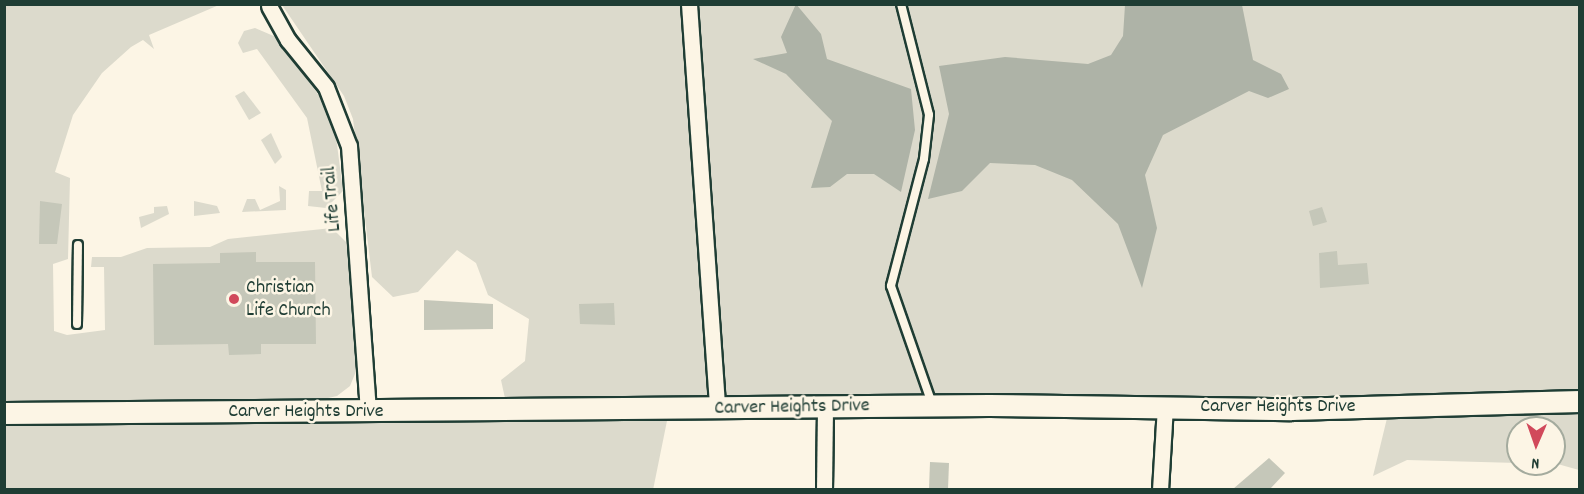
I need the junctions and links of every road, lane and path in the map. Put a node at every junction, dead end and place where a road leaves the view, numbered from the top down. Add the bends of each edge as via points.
1 (688, 4) edge
2 (901, 4) edge
3 (269, 6) edge
4 (78, 245) dead end
5 (77, 324) dead end
6 (1580, 401) edge
7 (933, 406) junction
8 (825, 407) junction
9 (1165, 407) junction
10 (717, 409) junction
11 (368, 411) junction
12 (4, 414) edge
13 (824, 489) edge
14 (1160, 489) edge

1 - 10 street via 708,331
2 - 7 lane via 929,115 924,159 891,286
3 - 11 street, Life Trail via 288,40 326,87 349,146
4 - 5 lane
6 - 9 street, Carver Heights Drive
7 - 8 street, Carver Heights Drive
7 - 9 street, Carver Heights Drive
8 - 10 street, Carver Heights Drive
8 - 13 street
9 - 14 street
10 - 11 street, Carver Heights Drive
11 - 12 street, Carver Heights Drive

